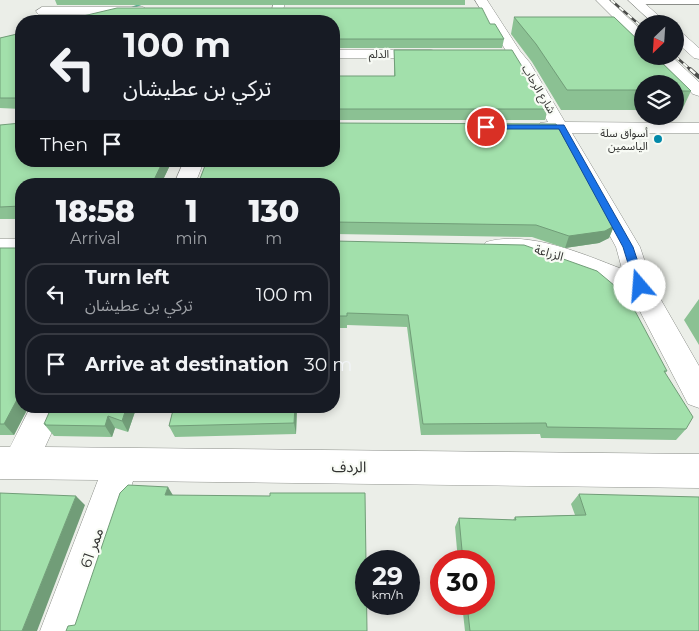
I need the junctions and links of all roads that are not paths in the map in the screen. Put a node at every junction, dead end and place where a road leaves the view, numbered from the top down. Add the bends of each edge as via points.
1 (53, 0) edge
2 (602, 0) edge
3 (635, 1) edge
4 (699, 2) edge
5 (482, 8) edge
6 (160, 11) edge
7 (42, 15) edge
8 (65, 15) edge
9 (651, 15) edge
10 (634, 30) edge
11 (684, 42) edge
12 (340, 54) edge
13 (448, 54) edge
14 (699, 55) edge
15 (672, 65) edge
16 (699, 91) edge
17 (532, 127) edge
18 (561, 127) junction
19 (699, 128) edge
20 (472, 246) edge
21 (15, 247) edge
22 (0, 248) edge
23 (640, 286) junction
24 (699, 395) edge
25 (43, 413) edge
26 (10, 463) edge
27 (121, 465) junction
28 (699, 471) edge
29 (62, 631) edge

1 - 7 street
2 - 10 street
3 - 4 lane
3 - 9 street
5 - 18 street, شارع الرحاب via 505,54 524,63
6 - 8 street
11 - 14 street
12 - 13 street, الدلم
15 - 16 street
17 - 18 street
18 - 19 street
18 - 23 street, شارع الرحاب via 628,247
20 - 23 street, الزراعة via 532,247
21 - 22 street
23 - 24 street, شارع الرحاب
25 - 26 street
26 - 27 street, الردف
27 - 28 street, الردف
27 - 29 street, ممر 61

